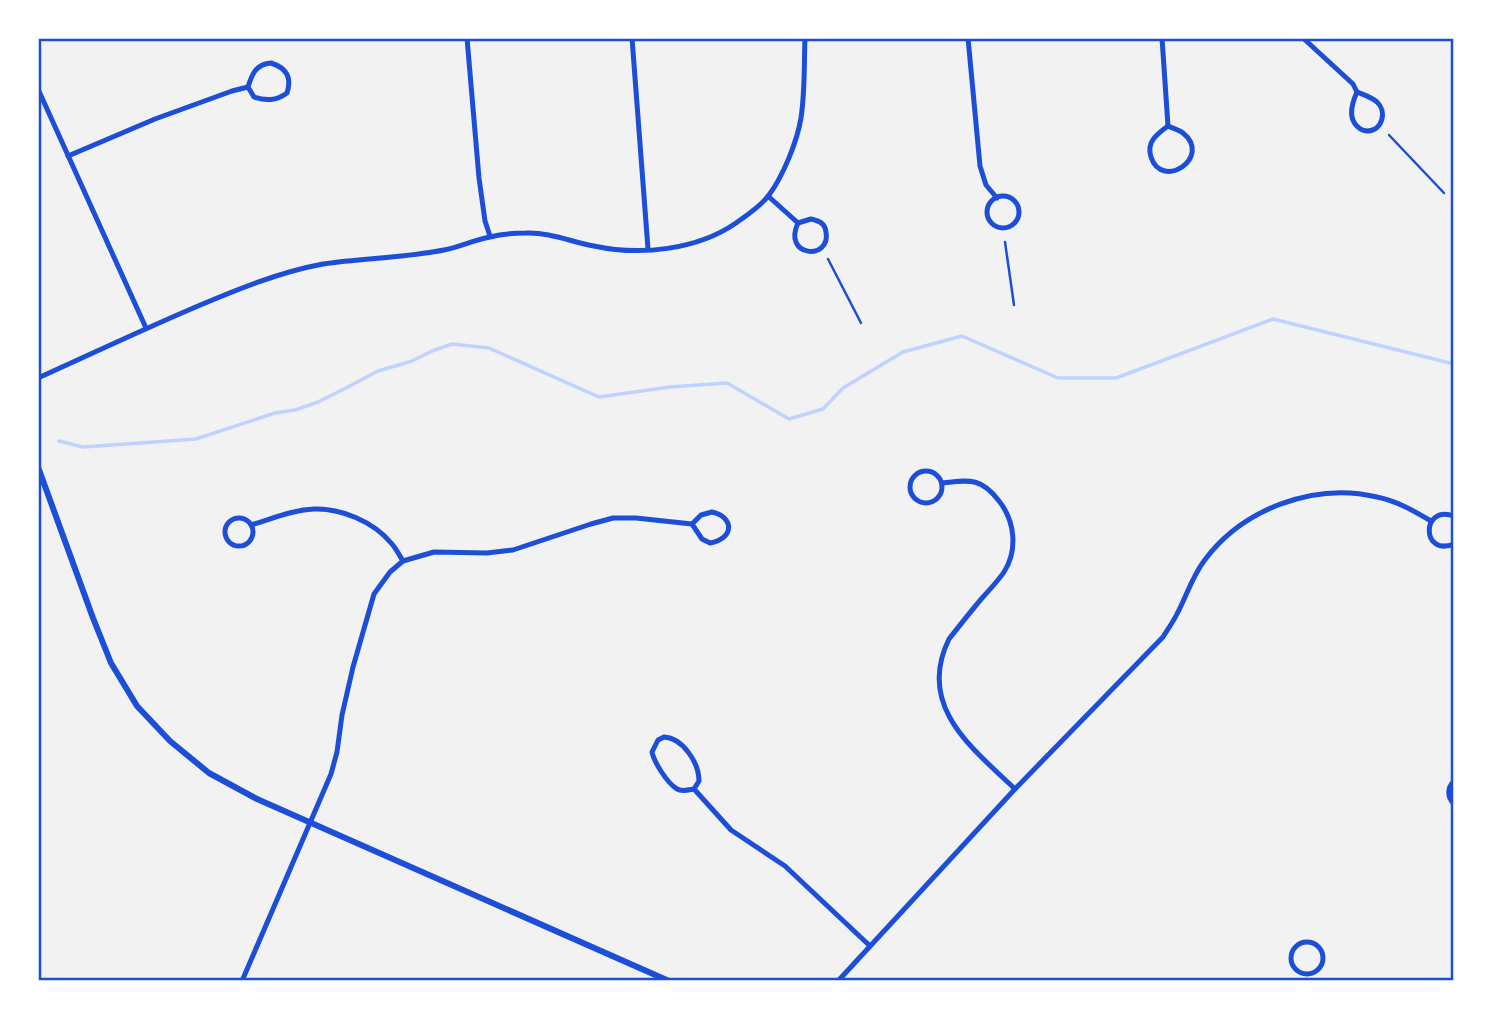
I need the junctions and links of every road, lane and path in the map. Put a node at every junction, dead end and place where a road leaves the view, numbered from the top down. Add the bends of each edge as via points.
1 (467, 38) edge
2 (632, 38) edge
3 (805, 38) edge
4 (968, 38) edge
5 (1162, 38) edge
6 (1303, 38) edge
7 (248, 87) junction
8 (38, 89) edge
9 (1357, 92) junction
10 (1168, 126) junction
11 (1389, 135) dead end
12 (68, 156) junction
13 (1444, 193) dead end
14 (768, 196) junction
15 (997, 198) junction
16 (798, 223) junction
17 (490, 236) junction
18 (1005, 242) dead end
19 (648, 249) junction
20 (828, 259) dead end
21 (1014, 305) dead end
22 (860, 323) dead end
23 (146, 328) junction
24 (38, 378) edge
25 (38, 467) edge
26 (942, 483) junction
27 (1454, 516) edge
28 (1431, 521) junction
29 (692, 524) junction
30 (251, 525) junction
31 (1454, 544) edge
32 (403, 561) junction
33 (1454, 781) edge
34 (694, 789) junction
35 (1015, 789) junction
36 (1454, 804) edge
37 (310, 823) junction
38 (870, 946) junction
39 (1314, 977) edge
40 (242, 981) edge
41 (669, 981) edge
42 (838, 981) edge

1 - 17 street via 479,178
2 - 19 street
3 - 14 street via 802,115 796,141
4 - 15 street via 980,166 986,185
5 - 10 street
6 - 9 street
7 - 7 street via 254,97 282,97 287,93 287,72 271,63 259,66
7 - 12 street
8 - 12 street
9 - 9 street via 1352,118 1361,129 1371,131 1380,125 1382,108
10 - 10 street via 1152,139 1149,155 1157,167 1178,170 1189,160 1191,148 1182,132
11 - 13 path
12 - 23 street
14 - 16 street
14 - 19 street via 736,223 700,242
15 - 15 street via 987,210 989,220 996,227 1011,226 1018,218 1018,208 1012,199
16 - 16 street via 797,245 807,251 822,248 827,236 821,222
17 - 19 street via 530,233 596,247
17 - 23 street via 446,250 300,269
18 - 21 path
20 - 22 path
23 - 24 street
25 - 37 street via 111,663 137,706 170,741 209,772
26 - 26 street via 935,473 923,471 910,487 913,499 930,502 939,495
26 - 35 street via 979,482 1001,502 1012,529 1014,542 1005,570 948,639 938,679 942,705 961,735
27 - 28 street via 1440,514
28 - 31 street via 1428,531 1433,541 1442,547
28 - 35 street via 1379,497 1332,493 1279,504 1241,525 1203,562 1163,637
29 - 29 street via 710,543 723,539 729,531 726,520 712,512
29 - 32 street via 613,518 513,550 434,552
30 - 30 street via 245,519 232,519 225,529 226,538 245,544
30 - 32 street via 296,511 332,510 373,526
32 - 37 street via 374,594 331,774
33 - 36 street via 1448,793
34 - 34 street via 699,775 693,760 676,740 659,740 652,751 656,765 677,789
34 - 38 street via 731,830 785,866
35 - 38 street
37 - 40 street
37 - 41 street
38 - 42 street
39 - 39 street via 1323,954 1312,943 1301,943 1292,951 1293,967

